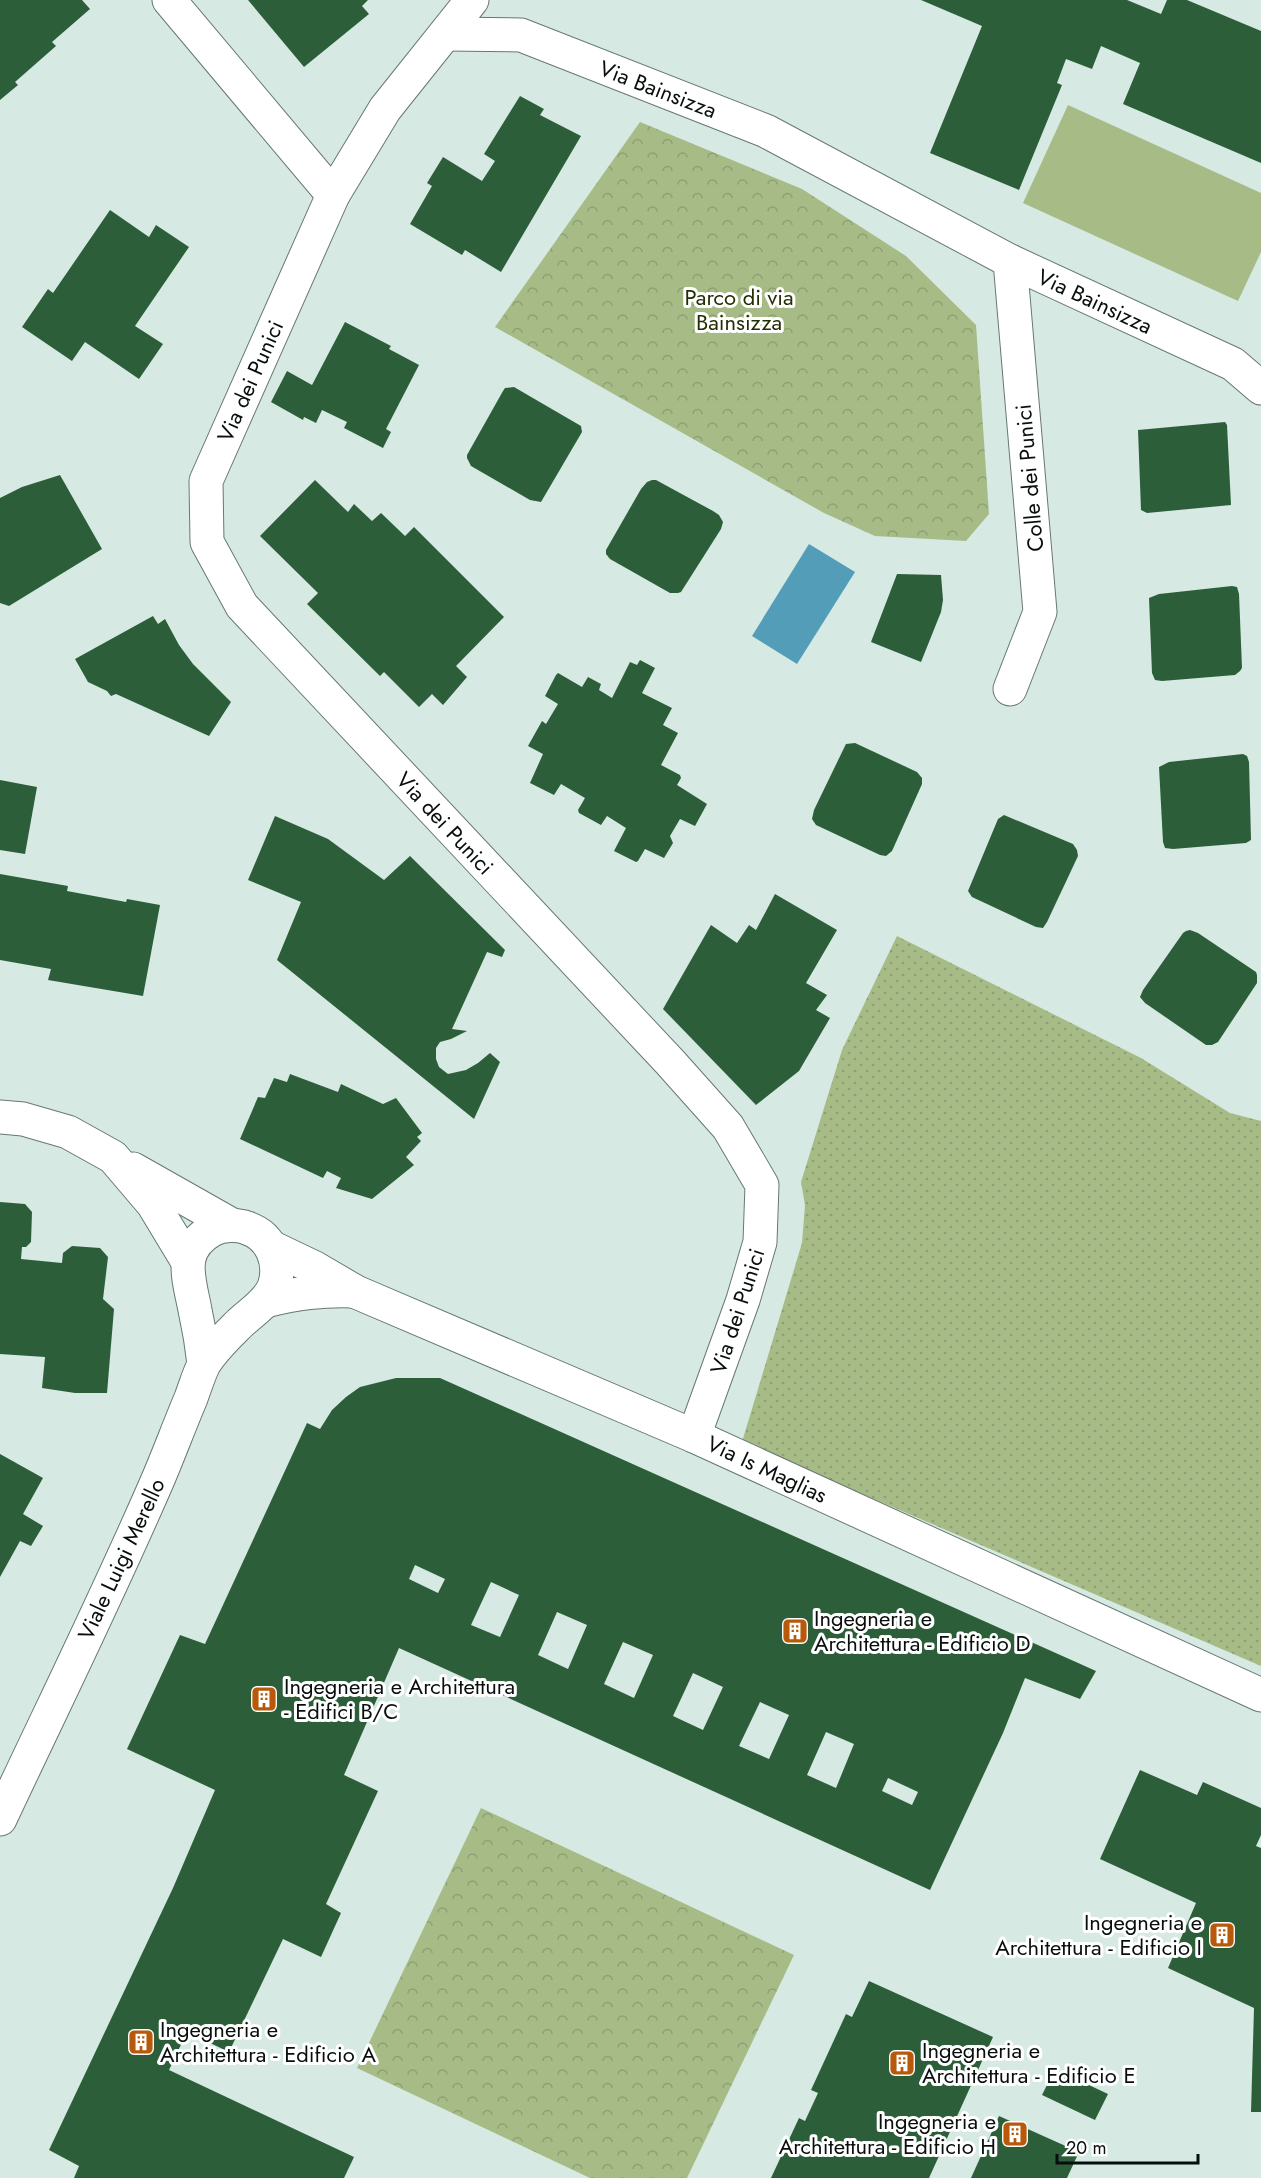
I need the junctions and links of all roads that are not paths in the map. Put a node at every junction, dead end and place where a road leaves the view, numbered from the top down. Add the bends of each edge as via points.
1 (169, 0) edge
2 (472, 0) edge
3 (447, 34) junction
4 (333, 195) junction
5 (1010, 261) junction
6 (1261, 388) edge
7 (1010, 689) dead end
8 (0, 1117) edge
9 (114, 1157) junction
10 (232, 1225) junction
11 (271, 1247) junction
12 (190, 1276) junction
13 (356, 1292) junction
14 (260, 1305) junction
15 (204, 1364) junction
16 (694, 1436) junction
17 (1261, 1695) edge
18 (0, 1819) edge

1 - 4 street
2 - 3 street
3 - 4 street via 385,109
3 - 5 street, Via Bainsizza via 521,35 766,131
4 - 16 street, Via dei Punici via 206,481 207,542 242,606 729,1127 762,1185 760,1242
5 - 6 street, Via Bainsizza via 1233,364
5 - 7 street, Colle dei Punici via 1040,612
8 - 9 street via 23,1119 68,1132
9 - 10 street
9 - 12 street via 153,1204
10 - 11 street via 247,1227
10 - 12 street via 202,1236 193,1247
11 - 13 street, Via Is Maglias
11 - 14 street via 277,1276 273,1289
12 - 14 street via 201,1304 213,1312 234,1315
12 - 15 street
13 - 14 street via 295,1293
13 - 16 street, Via Is Maglias
14 - 15 street, Viale Luigi Merello
15 - 18 street, Viale Luigi Merello via 159,1478
16 - 17 street, Via Is Maglias

